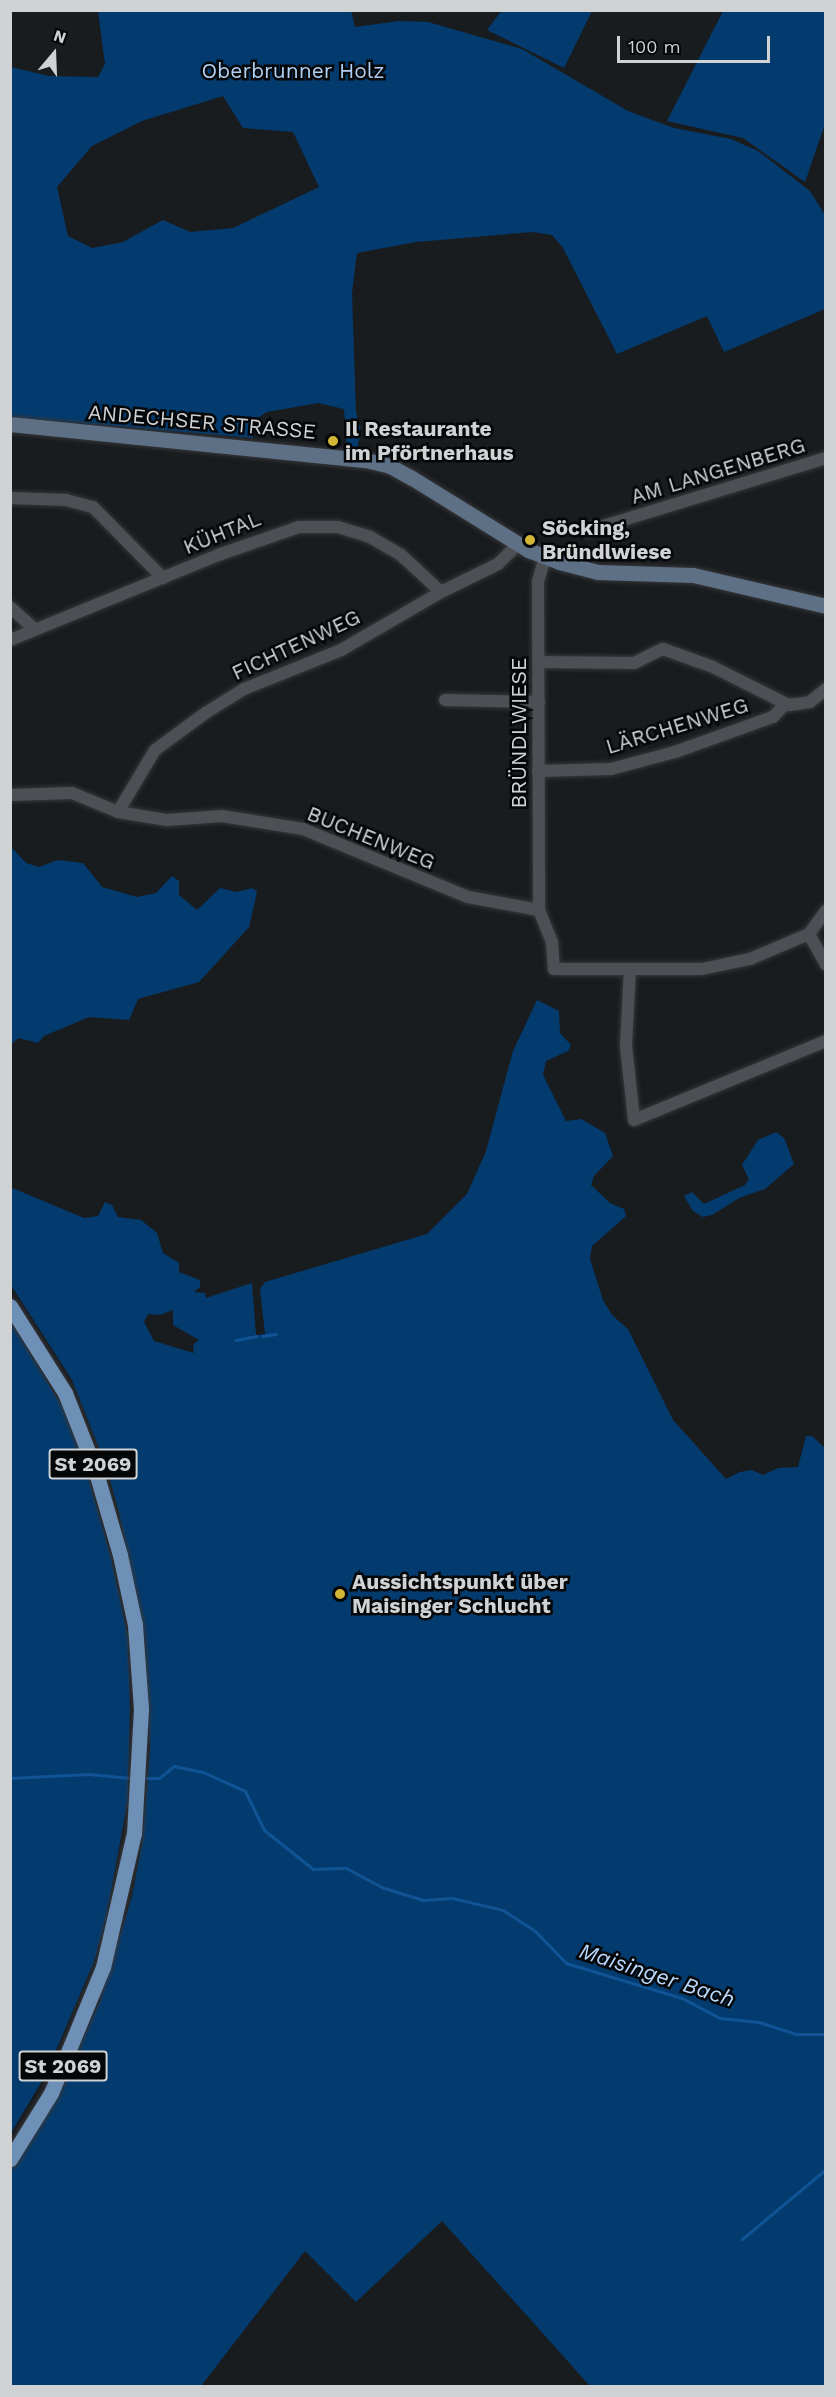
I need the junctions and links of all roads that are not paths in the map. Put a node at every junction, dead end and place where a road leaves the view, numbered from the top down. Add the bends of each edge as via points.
1 (10, 424) edge
2 (825, 458) edge
3 (10, 498) edge
4 (587, 531) dead end
5 (518, 544) junction
6 (545, 557) junction
7 (163, 578) junction
8 (441, 592) junction
9 (825, 606) edge
10 (10, 607) edge
11 (33, 628) junction
12 (10, 640) edge
13 (539, 662) junction
14 (825, 689) edge
15 (445, 700) dead end
16 (539, 702) junction
17 (785, 704) junction
18 (538, 771) junction
19 (10, 795) edge
20 (118, 812) junction
21 (539, 910) junction
22 (825, 911) edge
23 (809, 934) junction
24 (825, 965) edge
25 (630, 969) junction
26 (825, 1041) edge
27 (10, 1306) edge
28 (10, 2159) edge

1 - 5 street, ANDECHSER STRASSE via 366,460 390,466 412,478
2 - 4 street, AM LANGENBERG
3 - 7 street via 66,500 93,507
5 - 6 street, ANDECHSER STRASSE
5 - 8 street, FICHTENWEG via 498,564
6 - 9 street, ANDECHSER STRASSE via 598,572 693,575
6 - 13 street, BRÜNDLWIESE via 538,582
7 - 8 street, KÜHTAL via 280,531 338,527 386,545
7 - 11 street, KÜHTAL
8 - 20 street, FICHTENWEG via 341,650 244,689 207,712 155,750
10 - 11 street
11 - 12 street, KÜHTAL
13 - 16 street, BRÜNDLWIESE
13 - 17 street via 634,663 663,649 713,667
14 - 17 street via 810,702
15 - 16 street
16 - 18 street, BRÜNDLWIESE
17 - 18 street, LÄRCHENWEG via 773,717 675,752 611,769
18 - 21 street, BRÜNDLWIESE
19 - 20 street, BUCHENWEG via 72,793
20 - 21 street, BUCHENWEG via 167,820 222,816 303,829 468,897
21 - 25 street via 552,942 554,969
22 - 23 street
23 - 24 street
23 - 25 street via 750,959 702,969
25 - 26 street via 626,1046 634,1120
27 - 28 main road, St 2069 via 65,1393 95,1469 120,1555 136,1638 141,1709 138,1805 125,1883 103,1967 51,2093

